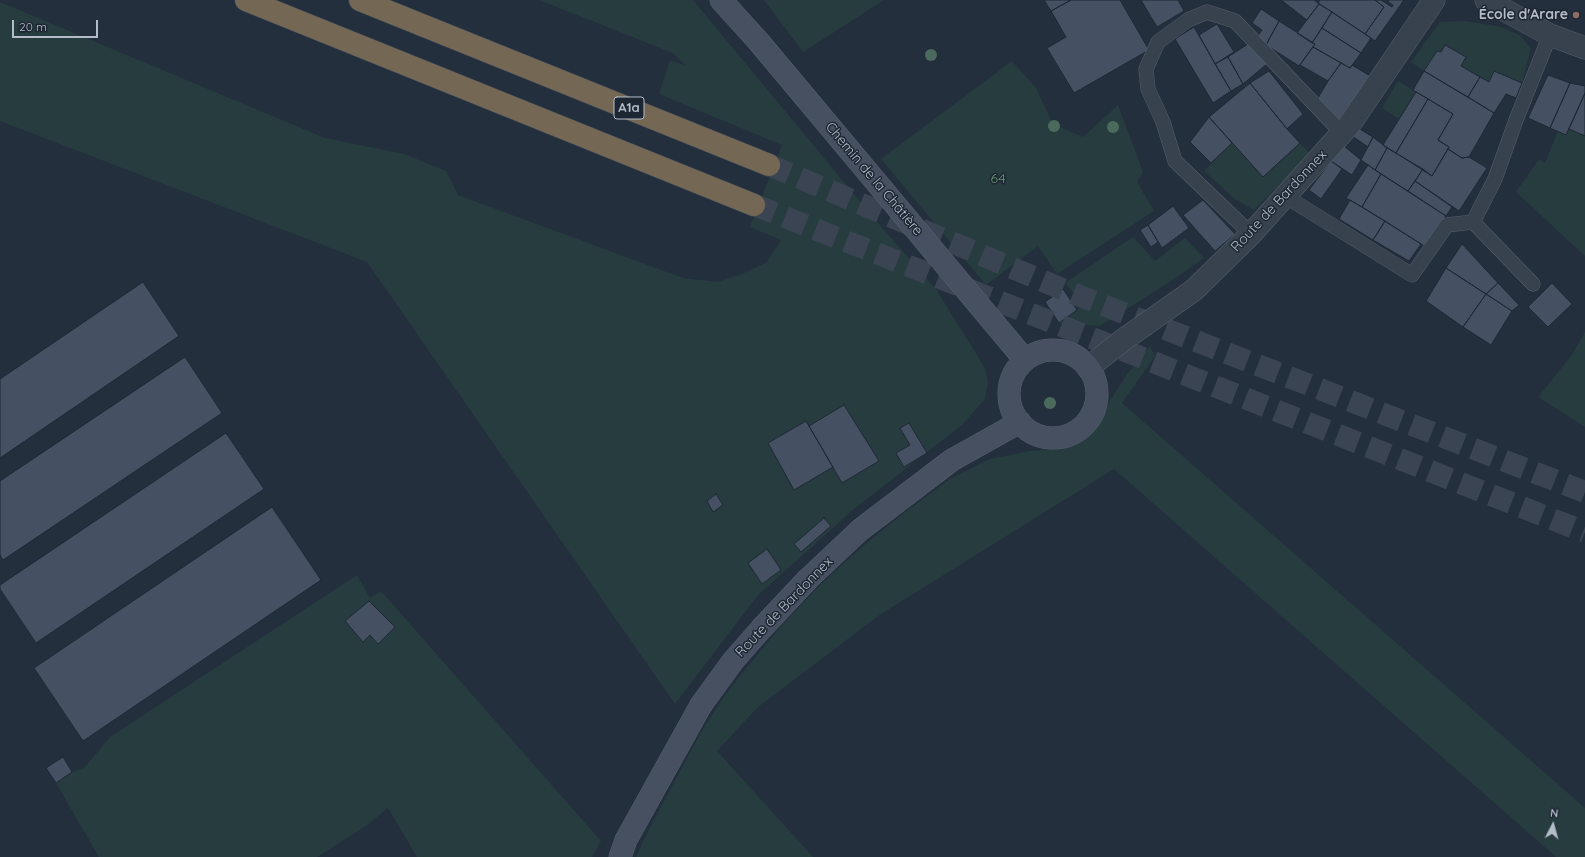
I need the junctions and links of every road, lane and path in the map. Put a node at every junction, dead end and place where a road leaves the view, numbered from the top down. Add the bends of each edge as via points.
1 (246, 0) edge
2 (360, 0) edge
3 (721, 0) edge
4 (1434, 0) edge
5 (1486, 0) edge
6 (1550, 36) junction
7 (1585, 48) edge
8 (1342, 133) junction
9 (769, 165) tunnel mouth
10 (1285, 196) junction
11 (754, 205) tunnel mouth
12 (1473, 222) junction
13 (1251, 234) junction
14 (1533, 284) dead end
15 (1025, 360) junction
16 (1088, 368) junction
17 (1020, 422) junction
18 (620, 857) edge

1 - 11 highway
2 - 9 highway, A1a
3 - 15 street, Chemin de la Châtière
4 - 8 street, Route de Bardonnex
5 - 6 street
6 - 7 street
6 - 12 lane via 1495,179
8 - 10 street, Route de Bardonnex
8 - 13 lane via 1235,21 1207,12 1188,20 1158,42 1146,69 1148,89 1163,122 1175,161
10 - 12 lane via 1412,275 1447,225
10 - 13 street, Route de Bardonnex
12 - 14 lane
13 - 16 street, Route de Bardonnex via 1194,290
15 - 16 street via 1046,350 1063,351 1074,355
15 - 17 street via 1015,371 1010,386 1011,406
16 - 17 street via 1097,387 1097,399 1089,419 1081,428 1060,437 1045,437 1033,433
17 - 18 street, Route de Bardonnex via 952,460 860,530 808,579 761,629 733,661 701,705 626,840

